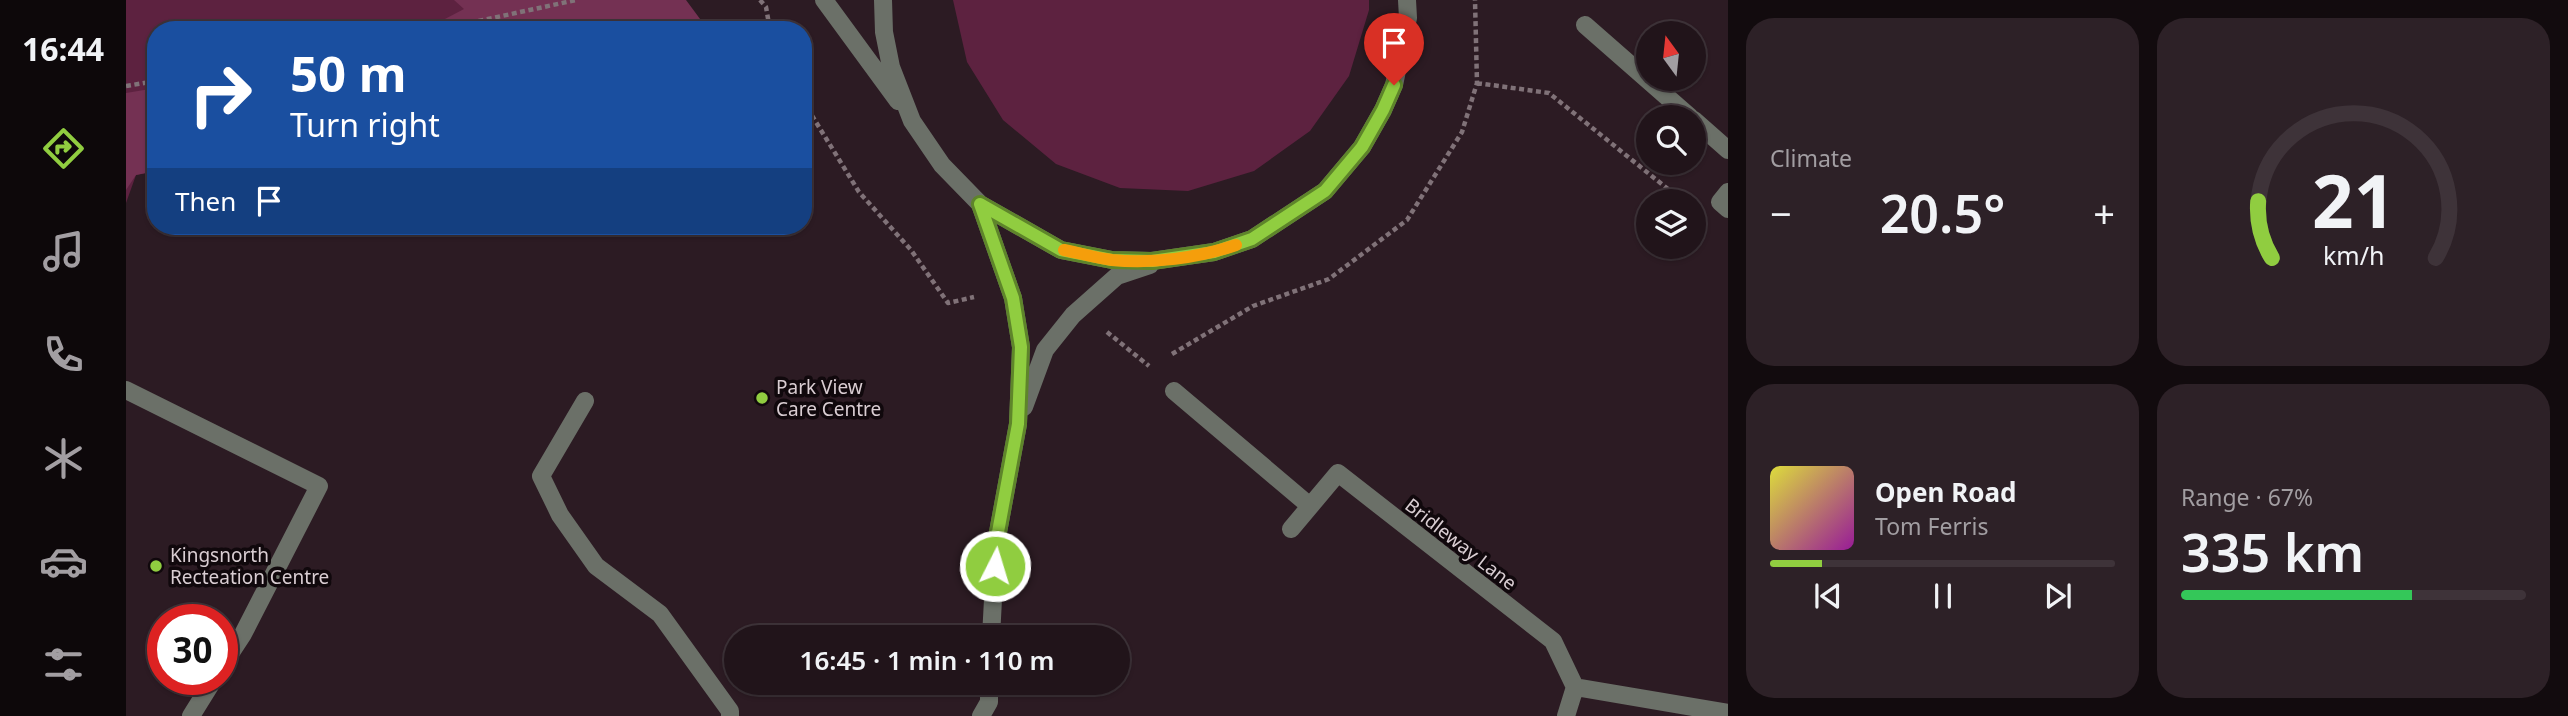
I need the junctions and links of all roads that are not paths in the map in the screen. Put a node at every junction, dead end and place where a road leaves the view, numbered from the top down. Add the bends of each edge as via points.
1 (824, 0) edge
2 (883, 0) edge
3 (1407, 0) edge
4 (1585, 25) dead end
5 (1676, 105) edge
6 (912, 121) junction
7 (1706, 131) edge
8 (1728, 150) edge
9 (980, 204) junction
10 (1172, 258) junction
11 (126, 390) edge
12 (1174, 391) dead end
13 (584, 401) dead end
14 (1018, 424) junction
15 (1310, 506) junction
16 (1291, 529) dead end
17 (993, 625) edge
18 (238, 642) edge
19 (1575, 687) junction
20 (204, 695) edge
21 (989, 695) edge
22 (1728, 713) edge
23 (191, 716) edge
24 (730, 716) edge
25 (981, 716) edge
26 (1566, 716) edge

1 - 6 street
2 - 6 street via 891,67
3 - 10 street via 1408,18 1394,85 1362,147 1325,191 1252,239 1214,252
4 - 5 street
6 - 9 street via 942,165
7 - 8 street
9 - 10 street via 1061,250 1112,260
9 - 14 street via 1013,298 1021,347
10 - 14 street via 1117,276 1079,310 1045,350
11 - 18 street via 319,486
12 - 15 street
13 - 24 street via 541,476 560,515 596,566 660,614
14 - 17 street via 996,543
15 - 16 street, Bridleway Lane
15 - 19 street, Bridleway Lane via 1338,473 1553,641
19 - 22 street
19 - 26 street
20 - 23 street
21 - 25 street

